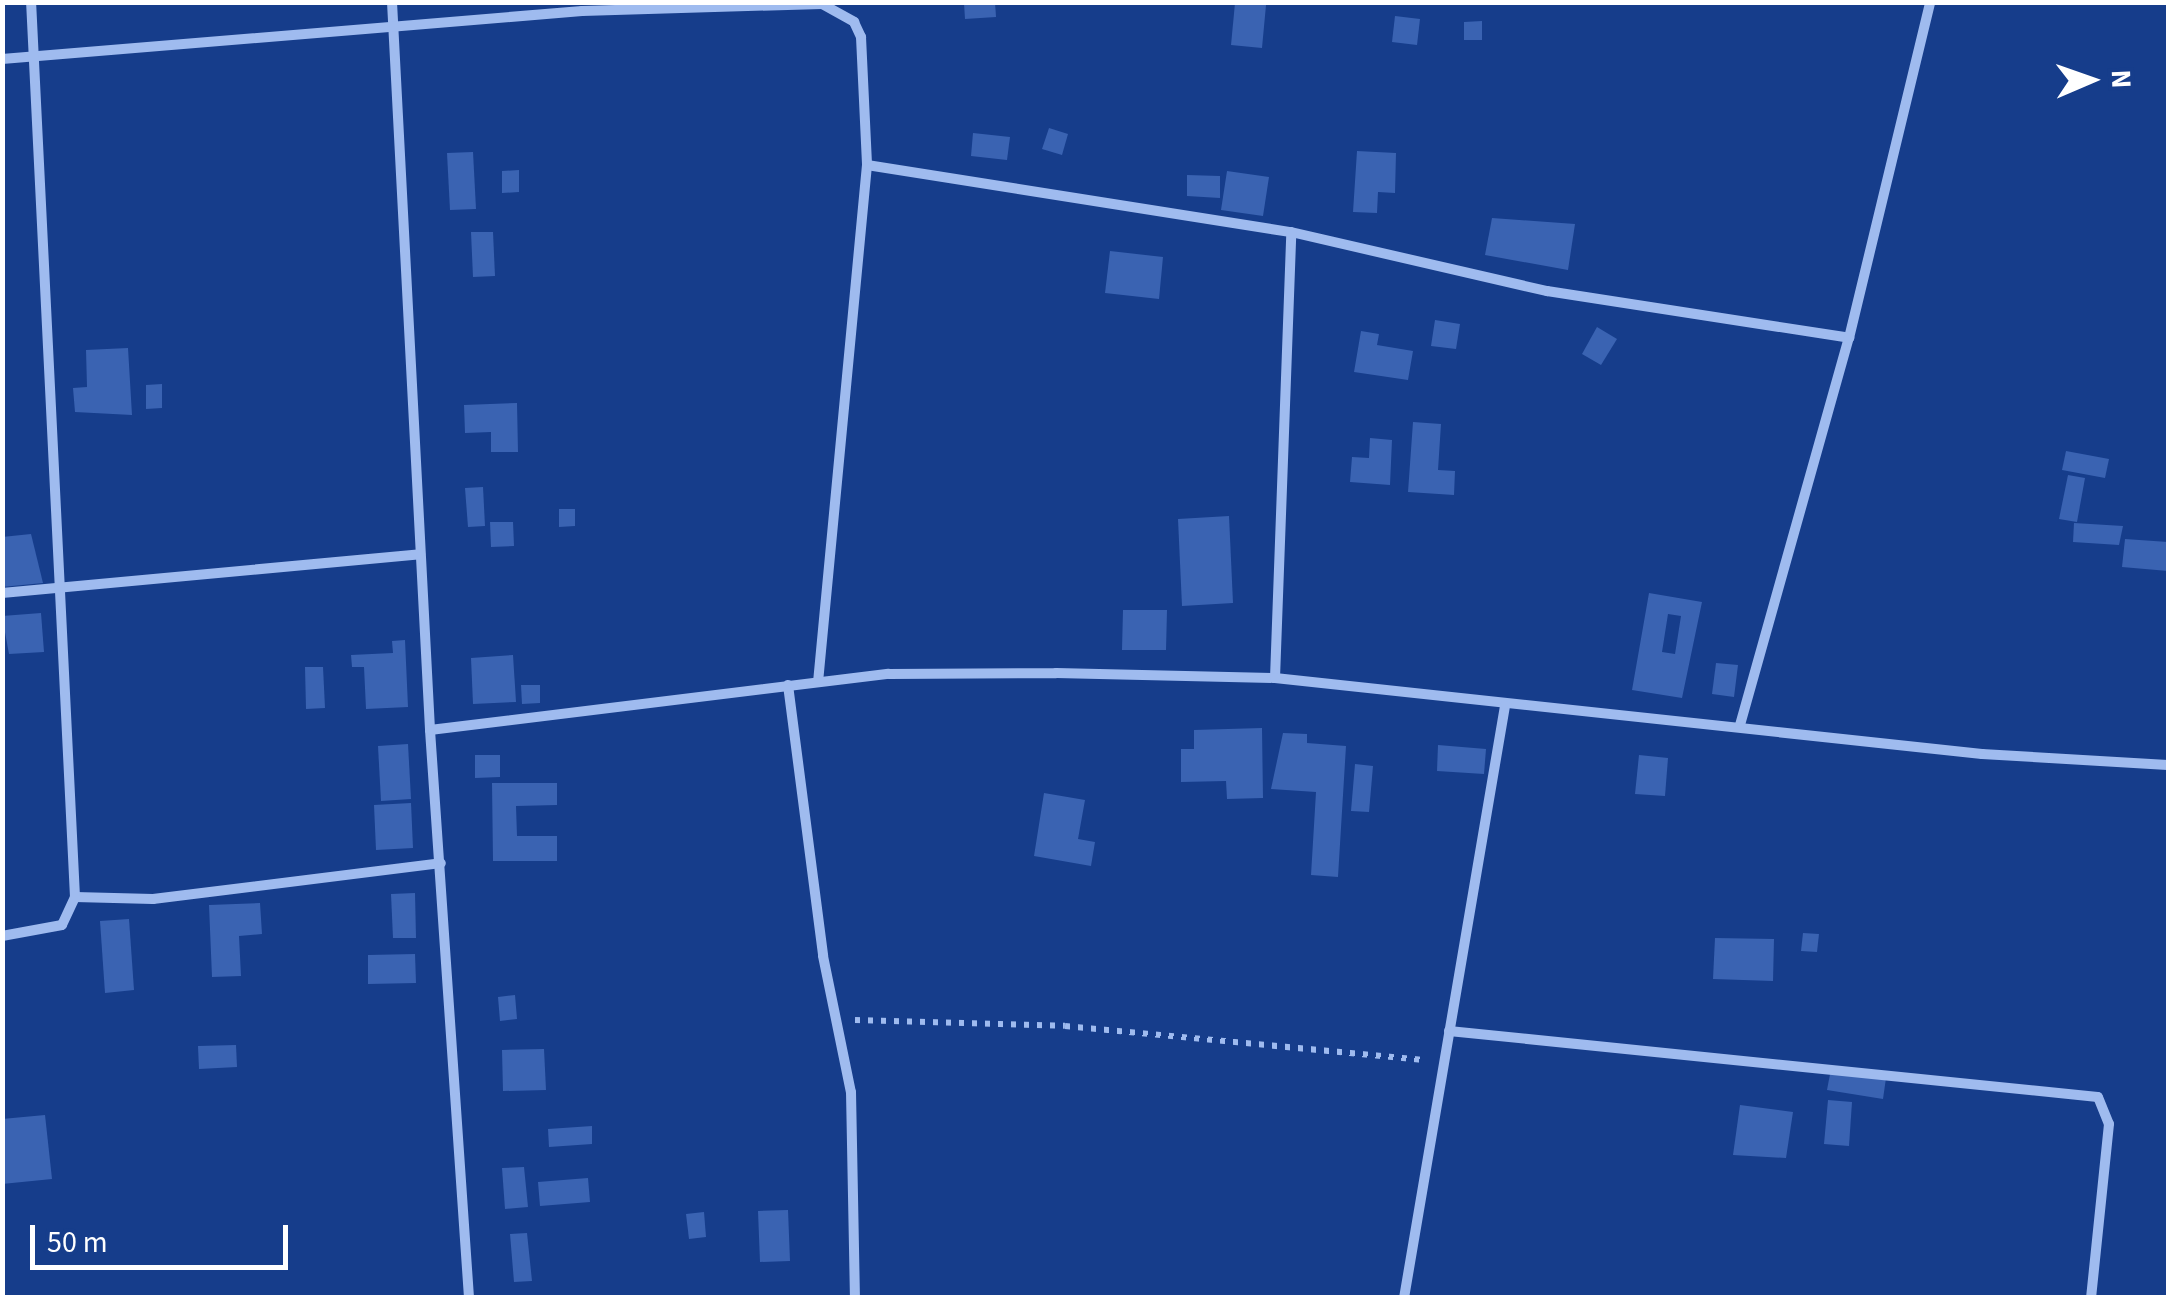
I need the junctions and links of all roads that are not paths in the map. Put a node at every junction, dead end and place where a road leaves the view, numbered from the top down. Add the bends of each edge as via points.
1 (31, 2) edge
2 (392, 2) edge
3 (1930, 2) edge
4 (822, 3) edge
5 (392, 26) junction
6 (31, 56) junction
7 (2, 59) edge
8 (867, 164) junction
9 (1291, 232) junction
10 (1849, 338) junction
11 (420, 554) junction
12 (56, 589) junction
13 (2, 593) edge
14 (1275, 678) junction
15 (818, 682) junction
16 (788, 685) junction
17 (1505, 706) junction
18 (1740, 725) junction
19 (430, 730) junction
20 (2168, 765) edge
21 (440, 863) junction
22 (75, 897) junction
23 (2, 936) edge
24 (1449, 1031) junction
25 (469, 1298) edge
26 (855, 1298) edge
27 (1404, 1298) edge
28 (2091, 1298) edge

1 - 6 street
2 - 5 street
3 - 10 street
4 - 5 street
4 - 8 street via 859,28
5 - 6 street
5 - 11 street
6 - 7 street
6 - 12 street
8 - 9 street
8 - 15 street
9 - 10 street via 1548,291
9 - 14 street
10 - 18 street
11 - 12 street
11 - 19 street
12 - 13 street
12 - 22 street
14 - 15 street via 929,672
14 - 17 street
15 - 16 street
16 - 19 street
16 - 26 street via 823,956 852,1092
17 - 18 street
17 - 24 street
18 - 20 street via 1982,754
19 - 21 street
21 - 22 street via 153,899
21 - 25 street
22 - 23 street via 62,925
24 - 27 street
24 - 28 street via 2098,1097 2108,1124

